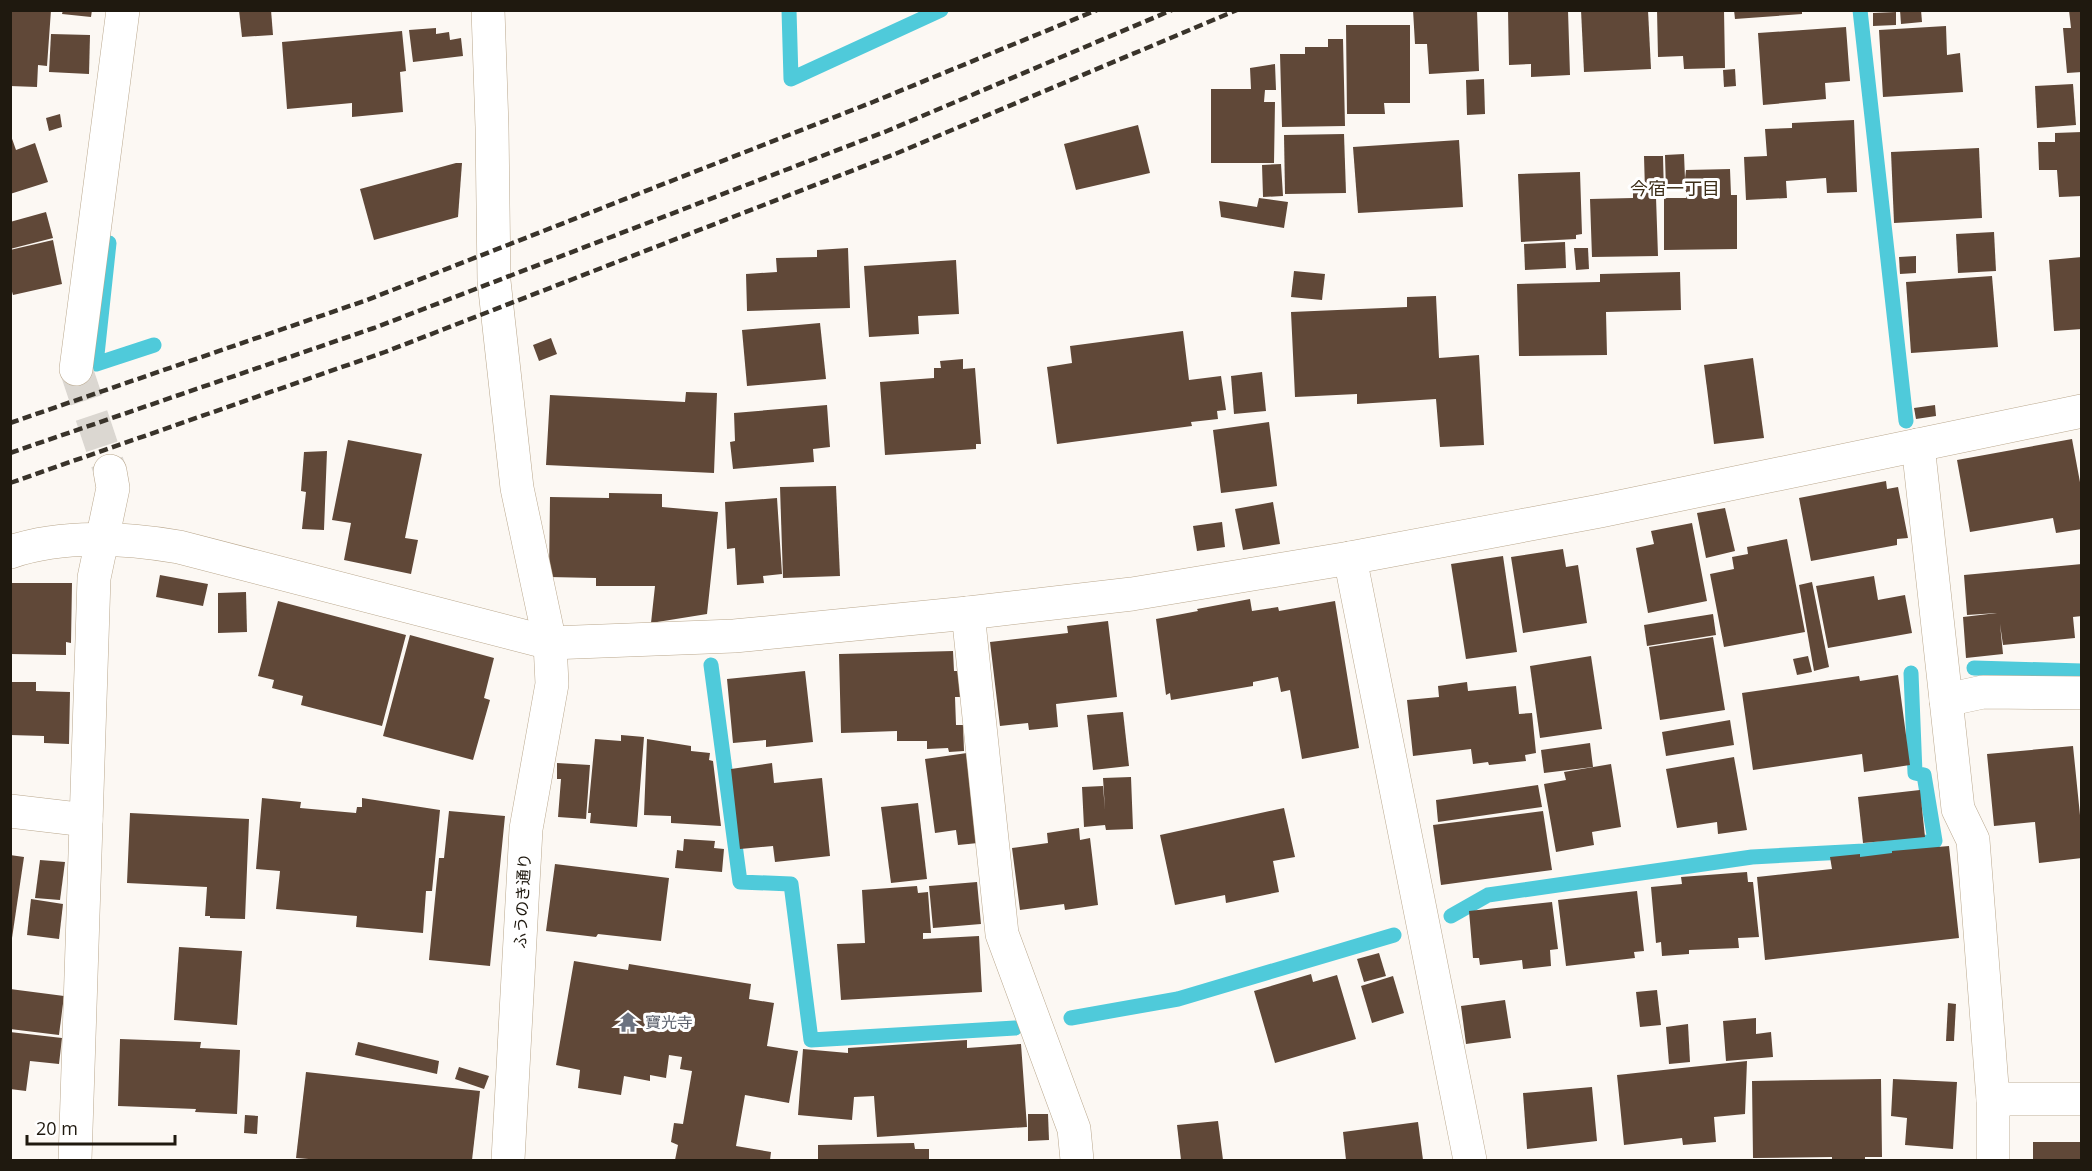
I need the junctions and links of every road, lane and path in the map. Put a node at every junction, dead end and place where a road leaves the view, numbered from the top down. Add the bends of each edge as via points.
1 (123, 10) edge
2 (488, 10) edge
3 (76, 369) tunnel mouth
4 (2082, 411) edge
5 (1918, 446) junction
6 (110, 471) tunnel mouth
7 (101, 541) junction
8 (10, 552) edge
9 (1350, 558) junction
10 (968, 613) junction
11 (550, 643) junction
12 (2082, 693) edge
13 (1946, 700) junction
14 (10, 811) edge
15 (86, 820) junction
16 (1993, 1099) junction
17 (2082, 1099) edge
18 (75, 1161) edge
19 (508, 1161) edge
20 (1077, 1161) edge
21 (1470, 1161) edge
22 (1993, 1161) edge

1 - 3 street
2 - 11 street, ふうのき通り via 494,281 517,488
4 - 5 street
5 - 9 street via 1600,512
5 - 13 street
6 - 7 street via 113,488
7 - 8 street via 66,540
7 - 11 street via 179,547
7 - 15 street via 94,578
9 - 10 street via 1132,594
9 - 21 street
10 - 11 street via 734,636
10 - 20 street via 1002,934 1074,1129
11 - 19 street, ふうのき通り via 552,684 526,829
12 - 13 street via 1983,692
13 - 16 street via 1958,809 1973,840
14 - 15 street
15 - 18 street
16 - 17 street
16 - 22 street

